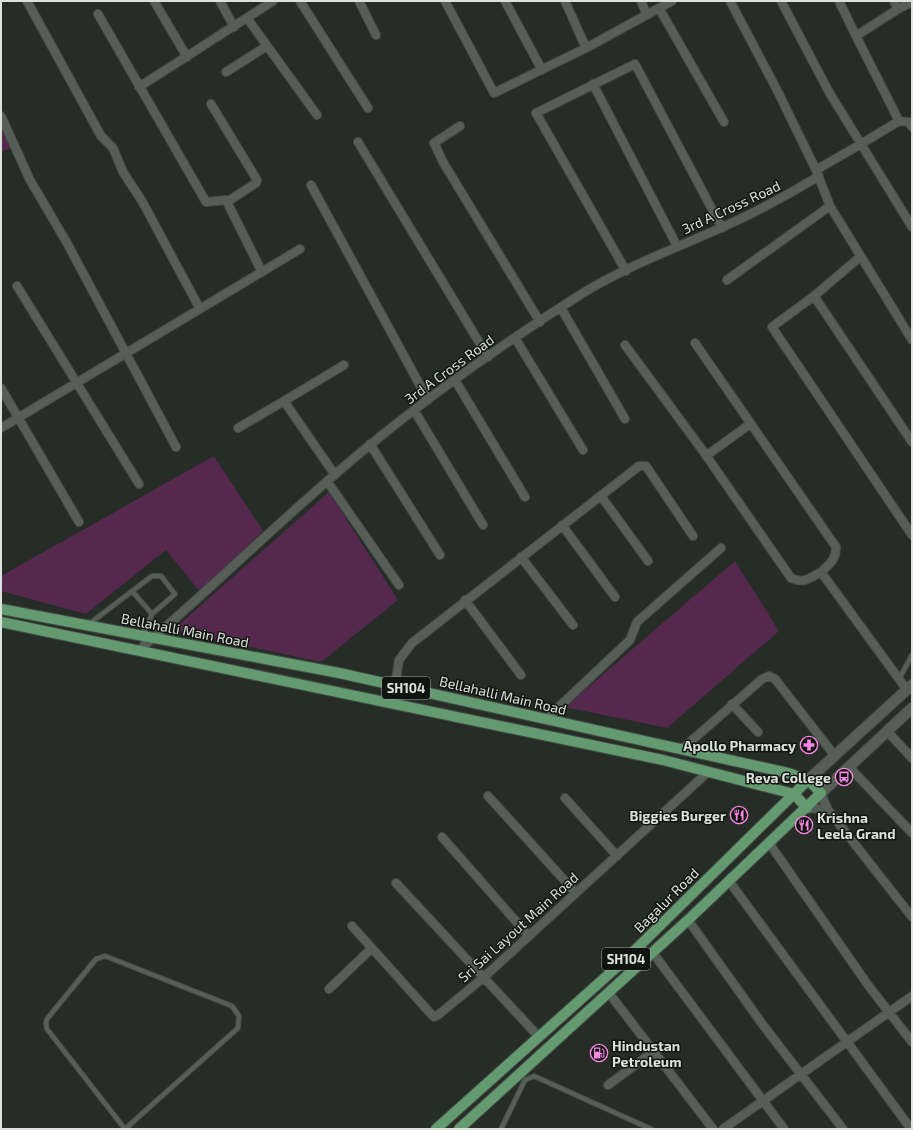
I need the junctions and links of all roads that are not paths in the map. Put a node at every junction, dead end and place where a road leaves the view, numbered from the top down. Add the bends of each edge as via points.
1 (27, 1) edge
2 (154, 1) edge
3 (220, 1) edge
4 (273, 1) edge
5 (300, 1) edge
6 (359, 1) edge
7 (445, 1) edge
8 (505, 1) edge
9 (565, 1) edge
10 (641, 1) edge
11 (672, 1) edge
12 (730, 1) edge
13 (781, 1) edge
14 (839, 1) edge
15 (894, 1) edge
16 (912, 2) edge
17 (659, 8) junction
18 (898, 9) junction
19 (98, 14) dead end
20 (647, 15) junction
21 (247, 18) junction
22 (234, 27) junction
23 (376, 35) dead end
24 (856, 36) junction
25 (267, 46) junction
26 (586, 48) junction
27 (187, 57) junction
28 (542, 70) junction
29 (226, 72) dead end
30 (593, 84) junction
31 (139, 87) junction
32 (211, 104) dead end
33 (368, 108) dead end
34 (317, 115) dead end
35 (1, 116) edge
36 (899, 121) junction
37 (724, 122) dead end
38 (911, 123) edge
39 (460, 126) dead end
40 (358, 142) dead end
41 (861, 144) junction
42 (818, 173) junction
43 (311, 185) dead end
44 (227, 202) junction
45 (830, 206) junction
46 (912, 227) edge
47 (722, 228) junction
48 (677, 246) junction
49 (300, 249) dead end
50 (860, 257) junction
51 (626, 271) junction
52 (262, 272) junction
53 (727, 280) dead end
54 (17, 286) dead end
55 (814, 296) junction
56 (561, 308) junction
57 (200, 309) junction
58 (540, 322) junction
59 (516, 338) junction
60 (912, 340) edge
61 (695, 343) dead end
62 (625, 345) dead end
63 (127, 354) junction
64 (488, 357) junction
65 (344, 365) dead end
66 (455, 380) junction
67 (76, 384) junction
68 (1, 388) edge
69 (428, 400) junction
70 (284, 401) junction
71 (414, 410) junction
72 (18, 418) junction
73 (625, 419) dead end
74 (750, 424) junction
75 (1, 428) edge
76 (238, 428) dead end
77 (912, 442) edge
78 (370, 444) junction
79 (176, 447) dead end
80 (583, 450) dead end
81 (706, 456) junction
82 (335, 475) junction
83 (328, 481) junction
84 (139, 484) dead end
85 (601, 496) junction
86 (525, 497) dead end
87 (79, 522) dead end
88 (483, 525) dead end
89 (562, 525) junction
90 (912, 535) edge
91 (693, 536) dead end
92 (721, 548) dead end
93 (440, 555) dead end
94 (521, 558) junction
95 (648, 562) dead end
96 (821, 572) junction
97 (398, 585) dead end
98 (132, 591) junction
99 (615, 597) dead end
100 (465, 600) junction
101 (1, 609) edge
102 (152, 614) junction
103 (1, 622) edge
104 (88, 625) junction
105 (573, 625) dead end
106 (143, 636) junction
107 (154, 638) junction
108 (139, 650) junction
109 (912, 655) edge
110 (521, 675) dead end
111 (899, 679) junction
112 (395, 686) junction
113 (910, 688) edge
114 (732, 704) junction
115 (912, 708) edge
116 (546, 719) junction
117 (887, 731) junction
118 (758, 732) dead end
119 (682, 750) junction
120 (835, 756) junction
121 (912, 758) edge
122 (849, 767) junction
123 (708, 772) junction
124 (808, 780) junction
125 (821, 793) junction
126 (794, 794) junction
127 (488, 796) dead end
128 (565, 798) dead end
129 (807, 808) junction
130 (828, 810) junction
131 (912, 833) edge
132 (442, 837) dead end
133 (770, 844) junction
134 (617, 856) junction
135 (729, 881) junction
136 (396, 883) dead end
137 (575, 892) junction
138 (912, 917) edge
139 (688, 920) junction
140 (352, 926) dead end
141 (528, 935) junction
142 (371, 949) junction
143 (653, 952) junction
144 (483, 978) junction
145 (329, 989) dead end
146 (609, 993) junction
147 (912, 996) edge
148 (889, 1012) junction
149 (538, 1037) junction
150 (846, 1042) junction
151 (912, 1042) edge
152 (654, 1052) junction
153 (801, 1074) junction
154 (608, 1085) dead end
155 (763, 1100) junction
156 (125, 1129) edge
157 (436, 1129) edge
158 (459, 1129) edge
159 (501, 1129) edge
160 (651, 1129) edge
161 (712, 1129) edge
162 (723, 1129) edge
163 (784, 1129) edge
164 (843, 1129) edge
165 (911, 1129) edge

1 - 57 street via 101,136 113,148 123,172 142,201
2 - 27 street
3 - 22 street
4 - 21 street
5 - 33 street
6 - 23 street
7 - 28 street via 494,93
8 - 28 street
9 - 26 street
10 - 20 street
11 - 17 street
12 - 42 street via 778,90
13 - 41 street via 829,92
14 - 24 street
15 - 18 street
16 - 18 street
17 - 20 street
17 - 37 street
18 - 24 street
19 - 31 street
20 - 26 street
21 - 22 street
21 - 25 street
22 - 27 street
24 - 36 street
25 - 29 street
25 - 34 street
26 - 28 street
27 - 31 street
30 - 47 street via 635,64
30 - 48 street
30 - 51 street via 536,114
31 - 44 street via 206,202
32 - 44 street via 257,180
35 - 63 street via 30,180
36 - 38 street
36 - 41 street, 3rd A Cross Road
39 - 58 street via 434,142 443,162
40 - 64 street
41 - 42 street, 3rd A Cross Road
41 - 46 street
42 - 45 street
42 - 47 street, 3rd A Cross Road via 778,201
43 - 69 street
44 - 52 street
45 - 50 street
45 - 53 street
47 - 48 street, 3rd A Cross Road
48 - 51 street, 3rd A Cross Road
49 - 52 street
50 - 55 street
50 - 60 street
51 - 56 street, 3rd A Cross Road via 584,292
52 - 57 street
54 - 67 street
55 - 77 street
55 - 90 street via 772,327
56 - 58 street, 3rd A Cross Road
56 - 73 street
57 - 63 street
58 - 59 street, 3rd A Cross Road
59 - 64 street, 3rd A Cross Road
59 - 80 street
61 - 74 street
62 - 81 street
63 - 67 street
63 - 79 street
64 - 66 street, 3rd A Cross Road
65 - 70 street
66 - 69 street, 3rd A Cross Road
66 - 86 street
67 - 72 street
67 - 84 street
68 - 72 street
69 - 71 street, 3rd A Cross Road
70 - 76 street
70 - 82 street
71 - 78 street, 3rd A Cross Road
71 - 88 street
72 - 75 street
72 - 87 street
74 - 81 street
74 - 96 street via 836,547 836,555 832,562
78 - 82 street, 3rd A Cross Road
78 - 93 street
81 - 96 street via 791,578 797,581 806,580
82 - 83 street, 3rd A Cross Road
83 - 97 street
83 - 107 street, 3rd A Cross Road
85 - 89 street
85 - 91 street via 639,466 646,466
85 - 95 street
89 - 94 street
89 - 99 street
92 - 116 street via 637,622 630,640
94 - 100 street
94 - 105 street
96 - 111 street
98 - 102 lane
98 - 102 lane via 152,576 161,576 175,594
98 - 104 lane
100 - 110 street
100 - 112 street via 404,651 399,660
101 - 104 main road, Bellahalli Main Road / SH104
102 - 106 lane
103 - 108 main road, Bellahalli Main Road / SH104
104 - 106 main road, Bellahalli Main Road / SH104
106 - 107 main road, Bellahalli Main Road / SH104
107 - 108 street, 3rd A Cross Road
107 - 112 main road, Bellahalli Main Road / SH104
108 - 123 main road, Bellahalli Main Road / SH104 via 663,760
109 - 111 lane
111 - 113 street
112 - 116 main road, Bellahalli Main Road / SH104
113 - 120 main road, Bagalur Road
114 - 118 street
114 - 119 street
114 - 120 street via 766,676 772,677
115 - 117 main road, Bagalur Road
116 - 119 main road, Bellahalli Main Road / SH104
117 - 121 street
117 - 122 main road, Bagalur Road
119 - 124 main road, Bellahalli Main Road / SH104 via 788,773
120 - 124 main road, Bagalur Road
122 - 125 main road, Bagalur Road
122 - 131 street
123 - 126 main road, Bellahalli Main Road / SH104
123 - 134 street, Sri Sai Layout Main Road
124 - 125 main road, SH104
124 - 126 main road, Bagalur Road / SH104
125 - 129 main road, Bagalur Road / SH104
125 - 130 street
126 - 129 main road
126 - 149 main road, Bagalur Road / SH104 via 628,957
127 - 137 street
128 - 134 street
129 - 130 street
129 - 133 main road, Bagalur Road / SH104
130 - 138 street
132 - 141 street
133 - 135 main road, Bagalur Road / SH104
133 - 148 street
134 - 137 street, Sri Sai Layout Main Road
135 - 139 main road, Bagalur Road / SH104
135 - 150 street
136 - 144 street
137 - 141 street, Sri Sai Layout Main Road
139 - 143 main road, Bagalur Road / SH104
139 - 153 street
140 - 142 street, Sri Sai Layout Main Road
141 - 144 street, Sri Sai Layout Main Road
142 - 144 street, Sri Sai Layout Main Road via 434,1017
142 - 145 street
143 - 146 main road, Bagalur Road / SH104
143 - 155 street
144 - 149 street
146 - 152 street
146 - 158 main road, Bagalur Road / SH104
147 - 148 street
148 - 150 street
148 - 151 street
149 - 157 main road, Bagalur Road / SH104
150 - 153 street
150 - 165 street
152 - 154 street
152 - 161 street
153 - 155 street
153 - 164 street
155 - 162 street
155 - 163 street
156 - 156 lane via 47,1029 46,1023 96,959 105,956 232,1006 240,1016 238,1028
159 - 160 lane via 525,1080 534,1076

